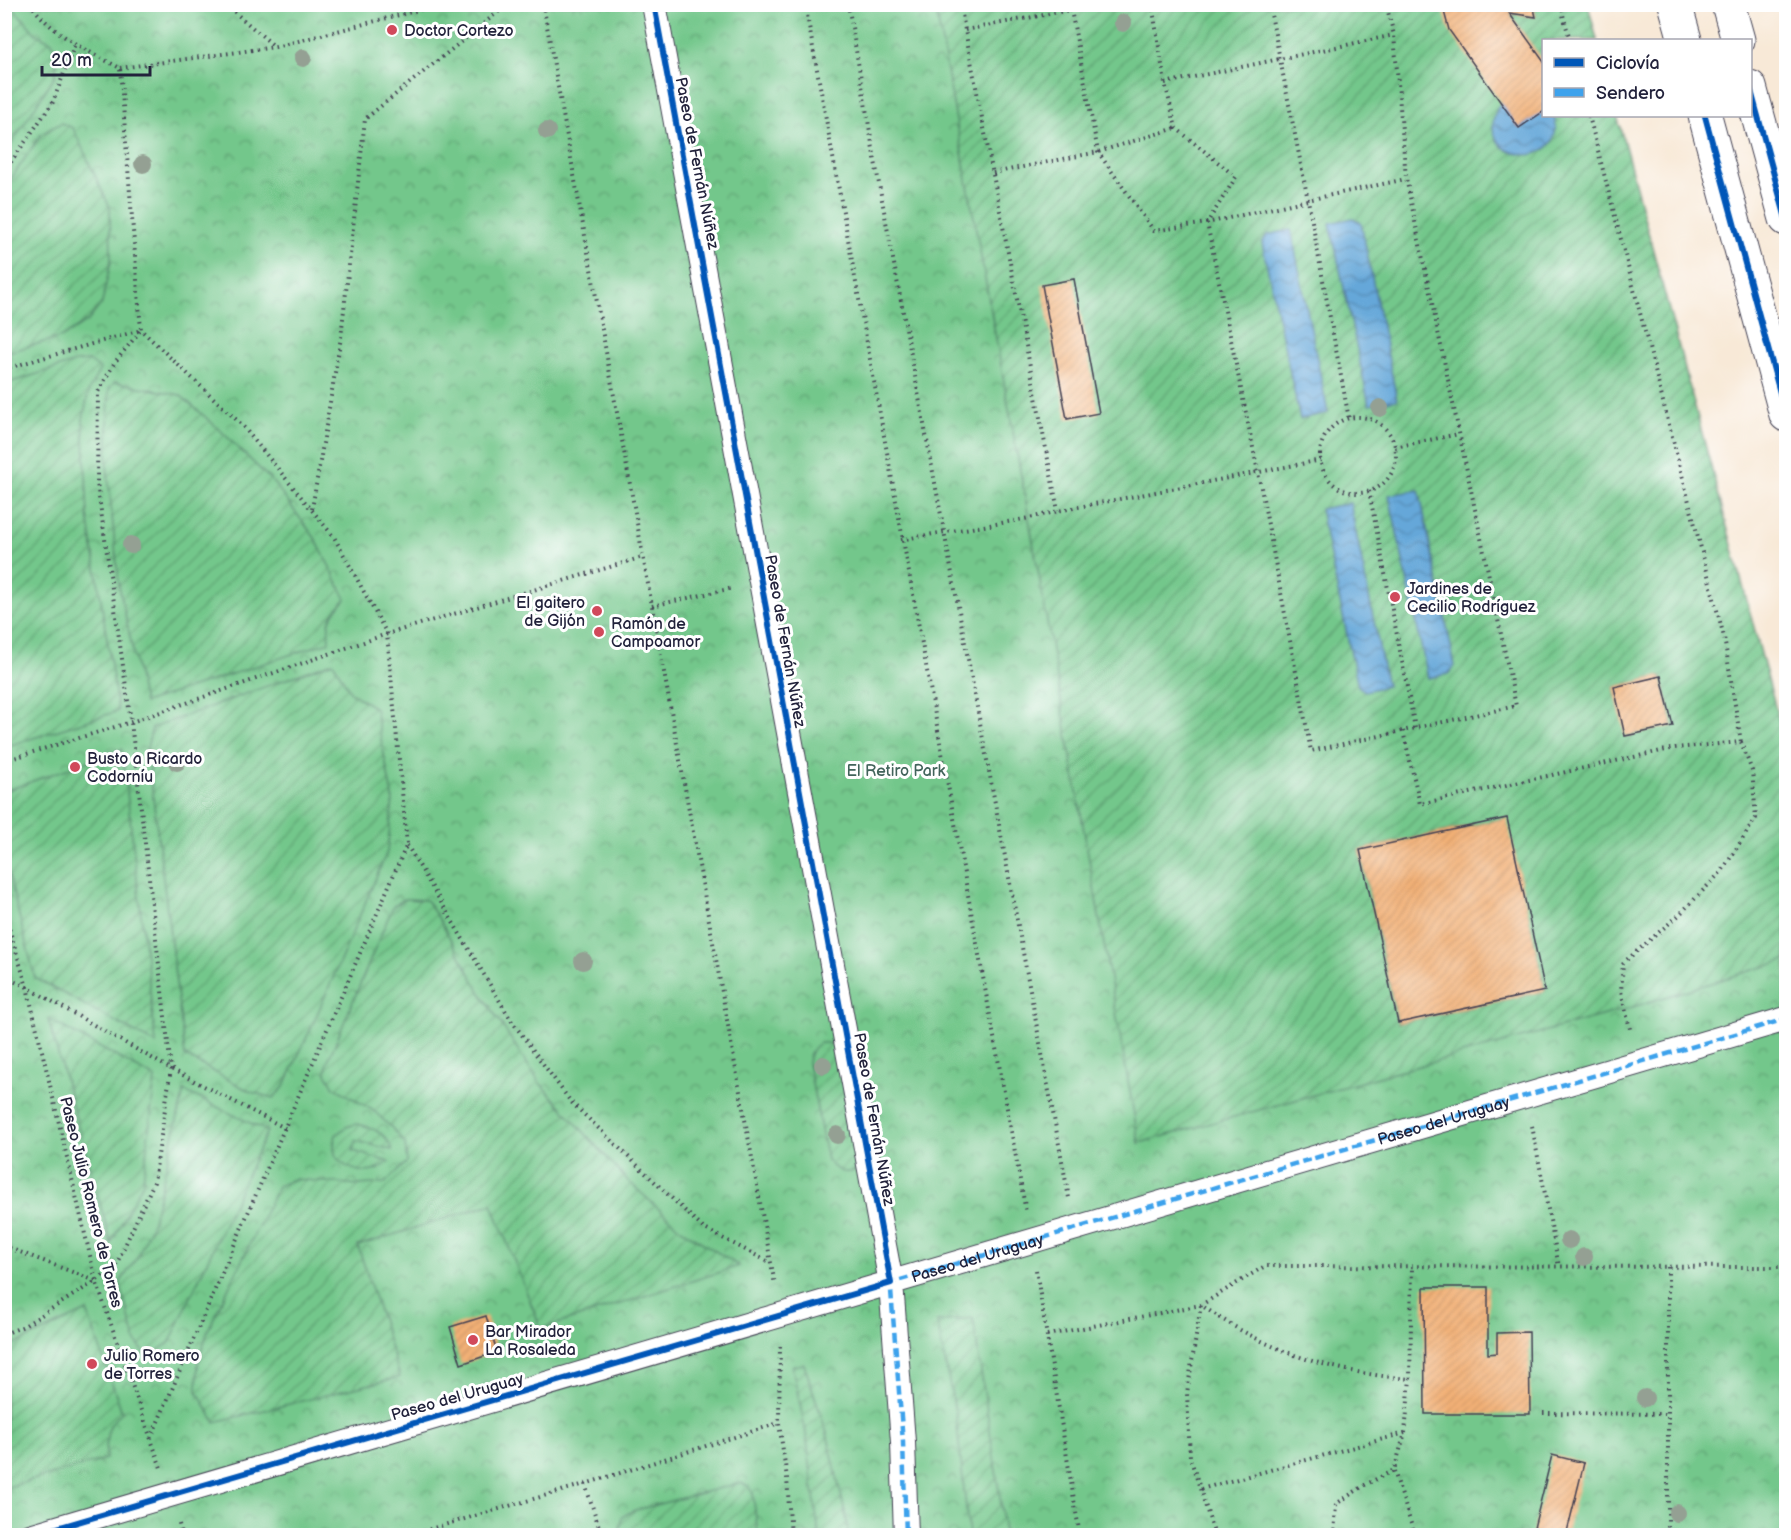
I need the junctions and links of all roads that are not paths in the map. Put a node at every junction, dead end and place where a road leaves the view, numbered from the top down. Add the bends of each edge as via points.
1 (654, 4) edge
2 (1675, 4) edge
3 (1728, 4) edge
4 (1685, 39) edge
5 (1738, 39) edge
6 (1752, 94) edge
7 (1706, 117) edge
8 (1786, 219) edge
9 (1786, 414) edge
10 (1786, 1019) edge
11 (891, 1283) junction
12 (30, 1536) edge
13 (906, 1536) edge

1 - 11 street, Paseo de Fernán Núñez
2 - 4 main road
3 - 5 main road
6 - 8 main road
7 - 9 main road
10 - 11 street, Paseo del Uruguay
11 - 12 street, Paseo del Uruguay
11 - 13 street, Paseo de Fernán Núñez

